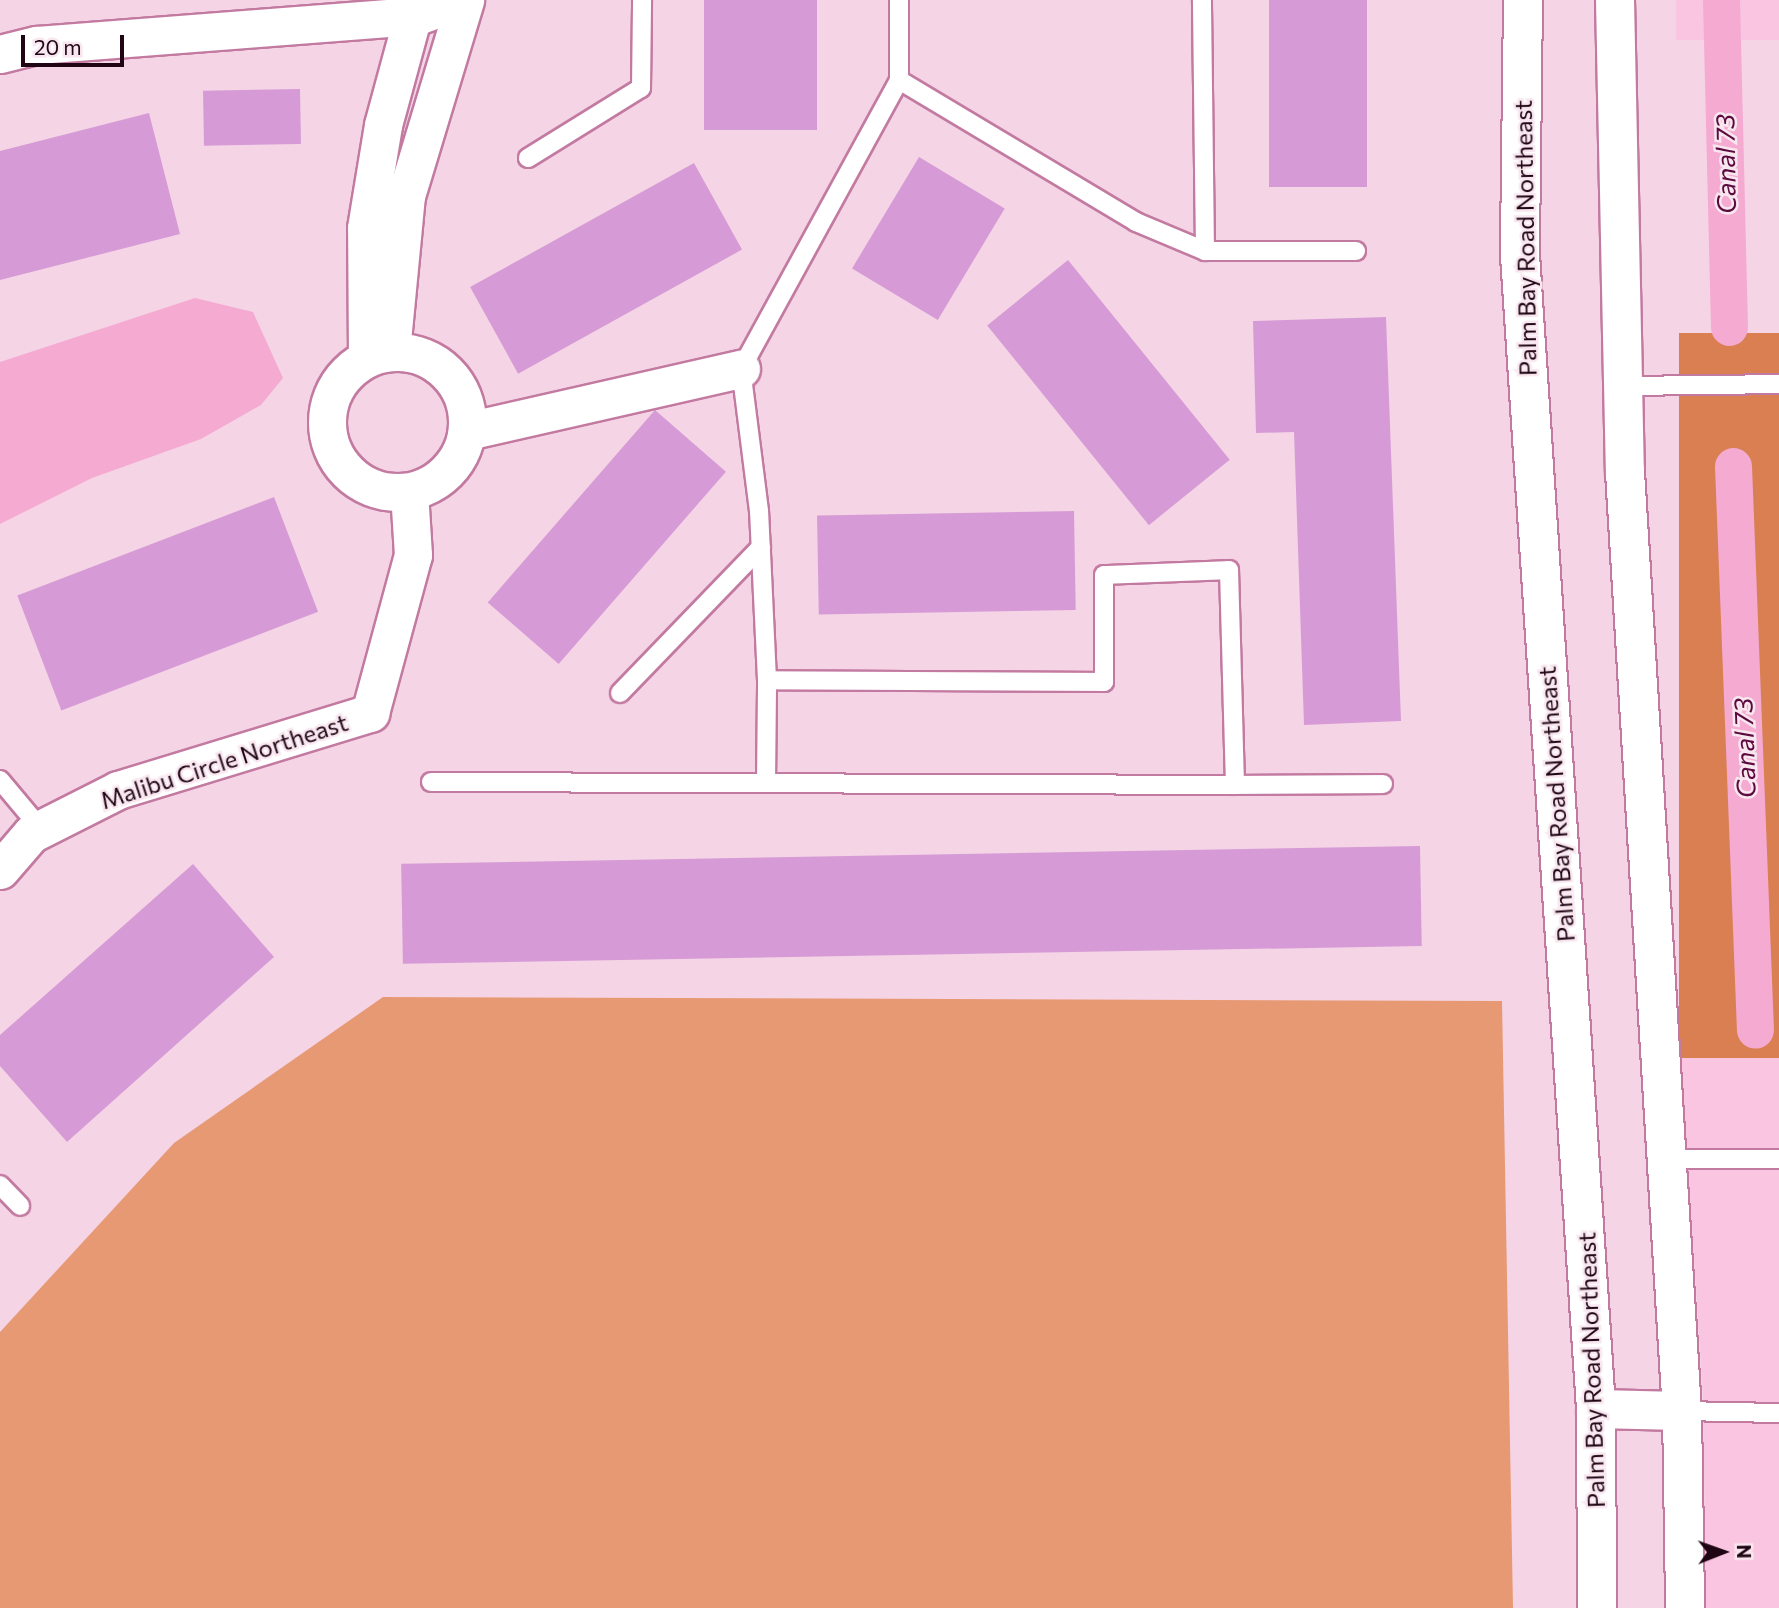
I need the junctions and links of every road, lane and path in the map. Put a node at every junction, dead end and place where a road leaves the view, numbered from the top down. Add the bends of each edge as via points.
1 (463, 0) edge
2 (642, 0) edge
3 (899, 0) edge
4 (1202, 0) edge
5 (1523, 0) edge
6 (1615, 0) edge
7 (417, 8) edge
8 (0, 54) edge
9 (900, 80) junction
10 (528, 158) dead end
11 (1205, 251) junction
12 (1356, 251) dead end
13 (379, 354) junction
14 (741, 369) junction
15 (1779, 384) edge
16 (1623, 386) junction
17 (467, 431) junction
18 (409, 492) junction
19 (761, 547) junction
20 (767, 680) junction
21 (620, 693) dead end
22 (0, 780) edge
23 (430, 782) dead end
24 (766, 783) junction
25 (1383, 784) dead end
26 (1235, 785) junction
27 (41, 829) junction
28 (0, 870) edge
29 (1667, 1159) junction
30 (1779, 1159) edge
31 (0, 1185) edge
32 (20, 1206) dead end
33 (1597, 1409) junction
34 (1682, 1411) junction
35 (1779, 1413) edge
36 (1597, 1608) edge
37 (1685, 1608) edge

1 - 7 street
1 - 13 street via 407,196
2 - 10 lane via 641,88
3 - 9 lane
4 - 11 lane
5 - 33 main road, Palm Bay Road Northeast via 1520,255
6 - 16 main road
7 - 8 street via 37,44
7 - 13 street via 383,125 366,228
9 - 11 lane via 1136,222
9 - 14 lane
11 - 12 lane
13 - 17 street via 408,352 444,369 461,391
13 - 18 street via 343,376 331,396 326,427 331,449 345,471 364,485
14 - 17 street
14 - 19 lane
15 - 16 lane
16 - 29 main road
17 - 18 street via 458,457 443,476
18 - 27 street, Malibu Circle Northeast via 413,555 370,713 118,790
19 - 20 lane
19 - 21 lane
20 - 24 lane
20 - 26 lane via 1104,682 1104,575 1229,570
22 - 27 lane
23 - 24 lane
24 - 26 lane
25 - 26 lane
27 - 28 street, Malibu Circle Northeast
29 - 30 lane
29 - 34 main road
31 - 32 lane
33 - 34 main road
33 - 36 main road, Palm Bay Road Northeast
34 - 35 lane
34 - 37 main road

